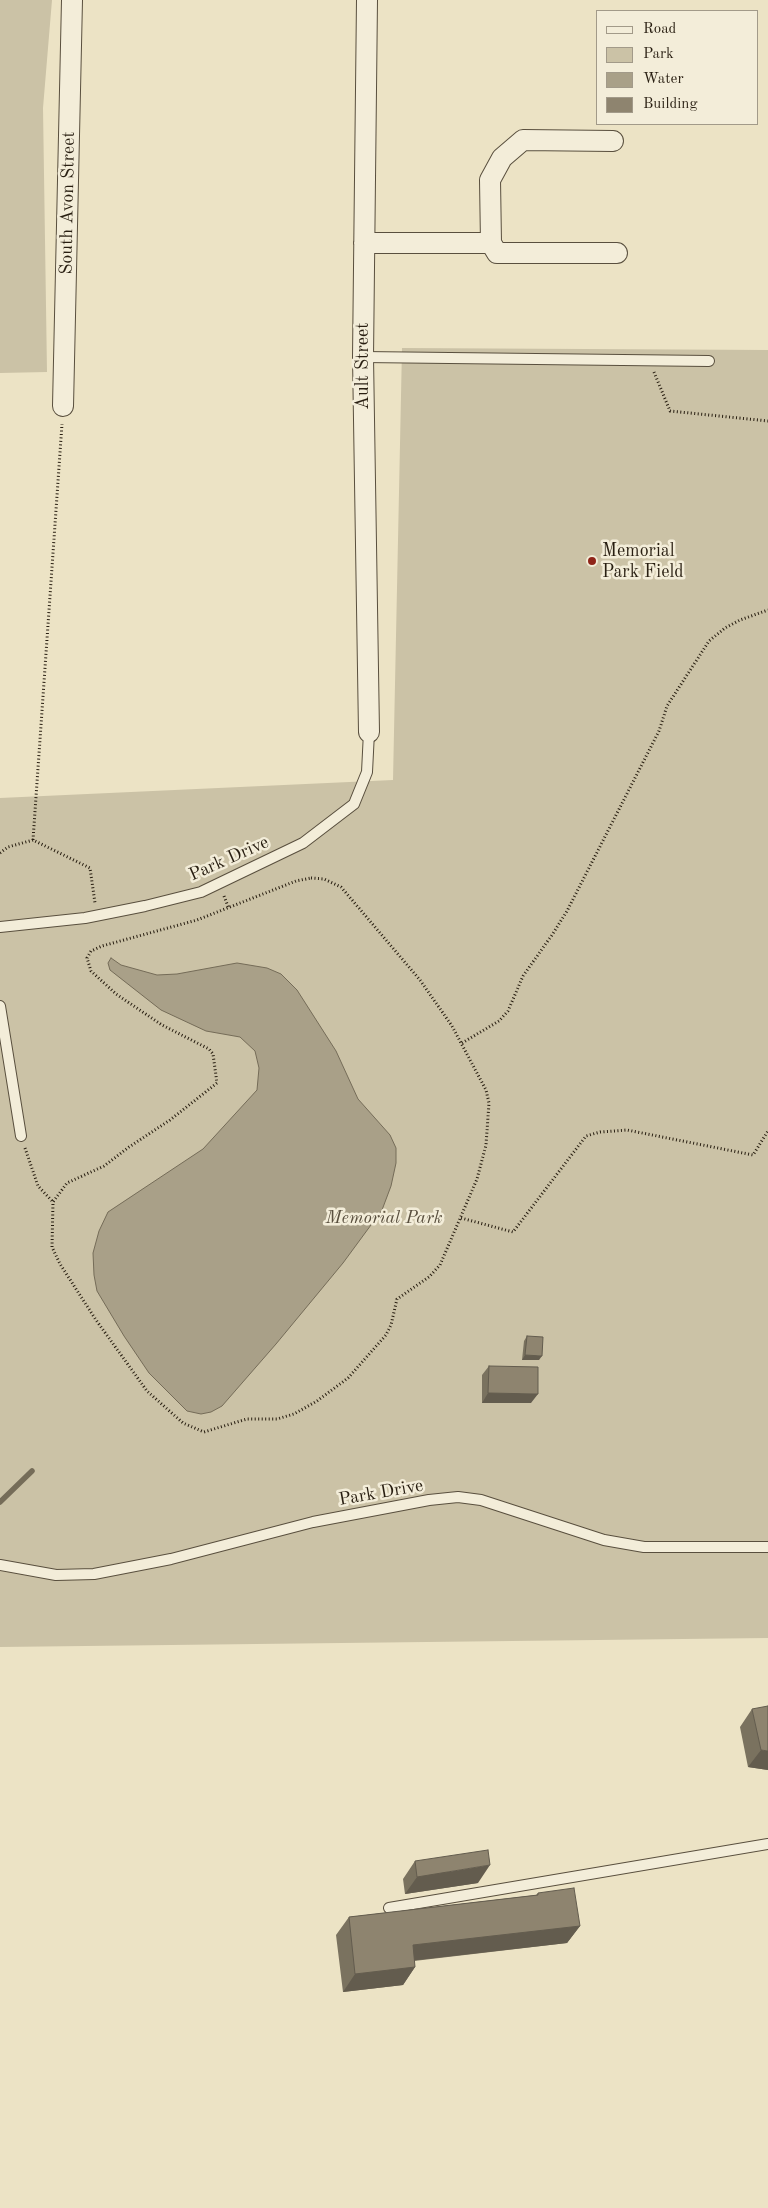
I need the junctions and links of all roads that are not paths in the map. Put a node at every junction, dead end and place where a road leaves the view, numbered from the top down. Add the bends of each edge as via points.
1 (72, 0) edge
2 (367, 0) edge
3 (613, 141) dead end
4 (364, 243) junction
5 (491, 243) junction
6 (618, 252) dead end
7 (363, 357) junction
8 (709, 361) dead end
9 (63, 406) road end
10 (369, 732) joint
11 (0, 927) edge
12 (0, 1006) edge
13 (22, 1136) road end
14 (768, 1547) edge
15 (0, 1565) edge
16 (768, 1844) edge
17 (388, 1908) dead end

1 - 9 street, South Avon Street
2 - 4 street, Ault Street
3 - 5 street via 523,140 502,158 490,180
4 - 5 street
4 - 7 street, Ault Street
5 - 6 street via 497,252
7 - 8 lane
7 - 10 street, Ault Street
10 - 11 lane, Park Drive via 367,772 354,804 303,843 201,892 97,916
12 - 13 lane
14 - 15 lane, Park Drive via 636,1546 604,1540 481,1500 458,1497 313,1522 94,1574 56,1575
16 - 17 lane

